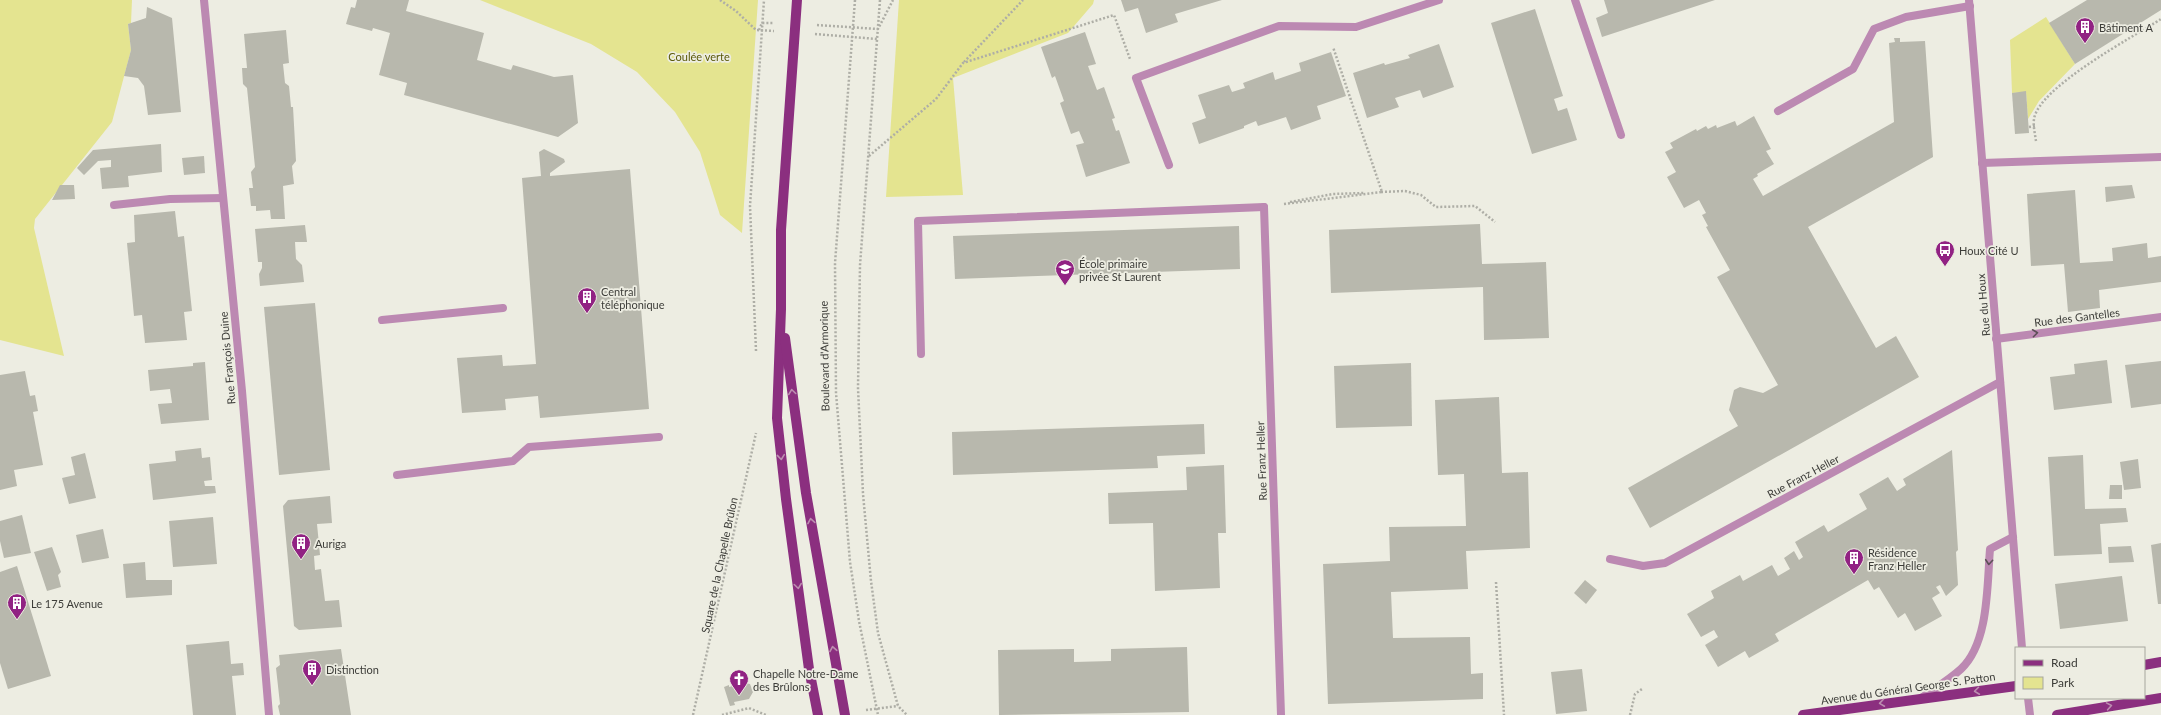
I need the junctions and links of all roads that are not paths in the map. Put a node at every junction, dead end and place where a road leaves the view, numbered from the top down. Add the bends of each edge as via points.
1 (204, 0) edge
2 (797, 0) edge
3 (1439, 0) edge
4 (1575, 0) edge
5 (1424, 2) edge
6 (1969, 3) edge
7 (1778, 111) dead end
8 (1621, 135) dead end
9 (2161, 157) edge
10 (1982, 162) junction
11 (1169, 165) dead end
12 (223, 198) junction
13 (114, 204) dead end
14 (503, 308) dead end
15 (781, 309) junction
16 (2161, 317) edge
17 (382, 320) dead end
18 (1996, 338) junction
19 (921, 354) dead end
20 (2000, 382) junction
21 (658, 436) dead end
22 (397, 475) dead end
23 (2012, 537) junction
24 (1610, 559) dead end
25 (2022, 647) edge
26 (2161, 662) edge
27 (2145, 665) edge
28 (2015, 686) edge
29 (1920, 698) junction
30 (2161, 698) edge
31 (2028, 699) edge
32 (269, 715) edge
33 (818, 715) edge
34 (845, 715) edge
35 (1281, 715) edge
36 (1803, 715) edge
37 (2030, 715) edge
38 (2057, 715) edge

1 - 12 street, Rue François Duine
2 - 15 main road via 781,230
3 - 5 street
4 - 8 street
5 - 11 street via 1356,27 1279,26 1136,78
6 - 7 street via 1906,17 1874,29 1852,69
6 - 10 street, Rue du Houx
9 - 10 street
10 - 18 street, Rue du Houx
12 - 13 street
12 - 32 street, Rue François Duine
14 - 17 street
15 -> 33 main road via 777,418 808,661
34 -> 15 main road via 806,493
18 -> 16 street, Rue des Gantelles
18 - 20 street, Rue du Houx
19 - 35 street, Rue Franz Heller via 918,221 1264,207
20 - 23 street, Rue du Houx
20 - 24 street, Rue Franz Heller via 1665,563 1643,566
21 - 22 street via 528,447 513,461
23 - 25 street, Rue du Houx
23 -> 29 street via 1990,549 1979,643 1962,669
26 - 27 main road
28 -> 29 main road, Avenue du Général George S. Patton
29 -> 36 main road, Avenue du Général George S. Patton
38 -> 30 main road
31 - 37 street

